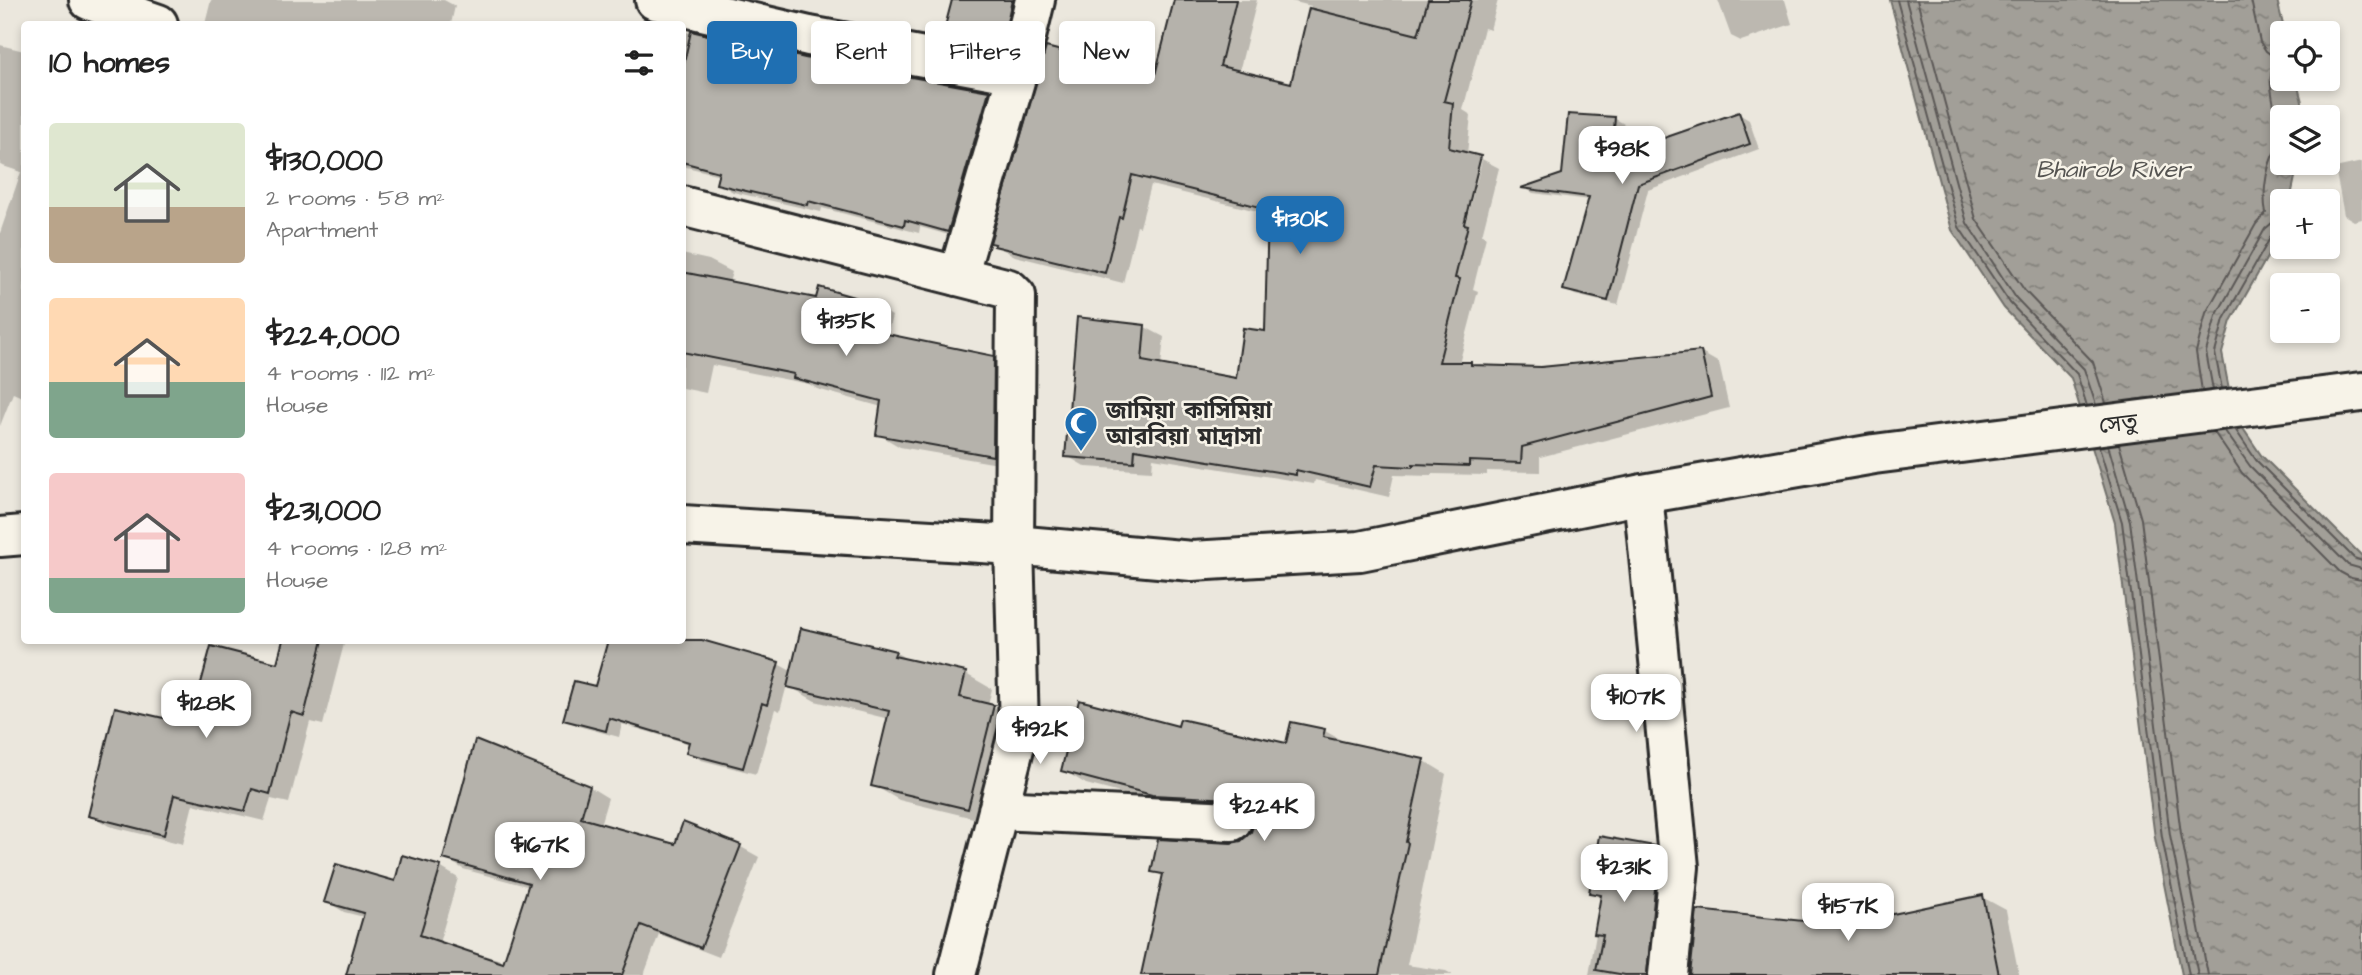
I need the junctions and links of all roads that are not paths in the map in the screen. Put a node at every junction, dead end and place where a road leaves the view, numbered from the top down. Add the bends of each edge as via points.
1 (89, 0) edge
2 (655, 0) edge
3 (1035, 0) edge
4 (149, 21) edge
5 (1030, 21) edge
6 (925, 57) edge
7 (1014, 84) edge
8 (686, 207) edge
9 (958, 276) junction
10 (2361, 392) edge
11 (1643, 494) junction
12 (686, 525) edge
13 (21, 535) edge
14 (0, 537) edge
15 (1014, 545) junction
16 (998, 810) junction
17 (1233, 821) dead end
18 (956, 975) edge
19 (1668, 975) edge

1 - 4 main road
2 - 6 main road
3 - 5 main road
7 - 9 main road
8 - 9 main road
9 - 15 main road via 1009,289 1016,296
10 - 11 main road, সেতু via 1874,454
11 - 15 main road, সেতু via 1360,551 1192,561
11 - 19 main road via 1679,867
12 - 15 main road, সেতু
13 - 14 main road
15 - 16 main road via 1019,729
16 - 17 main road
16 - 18 main road

